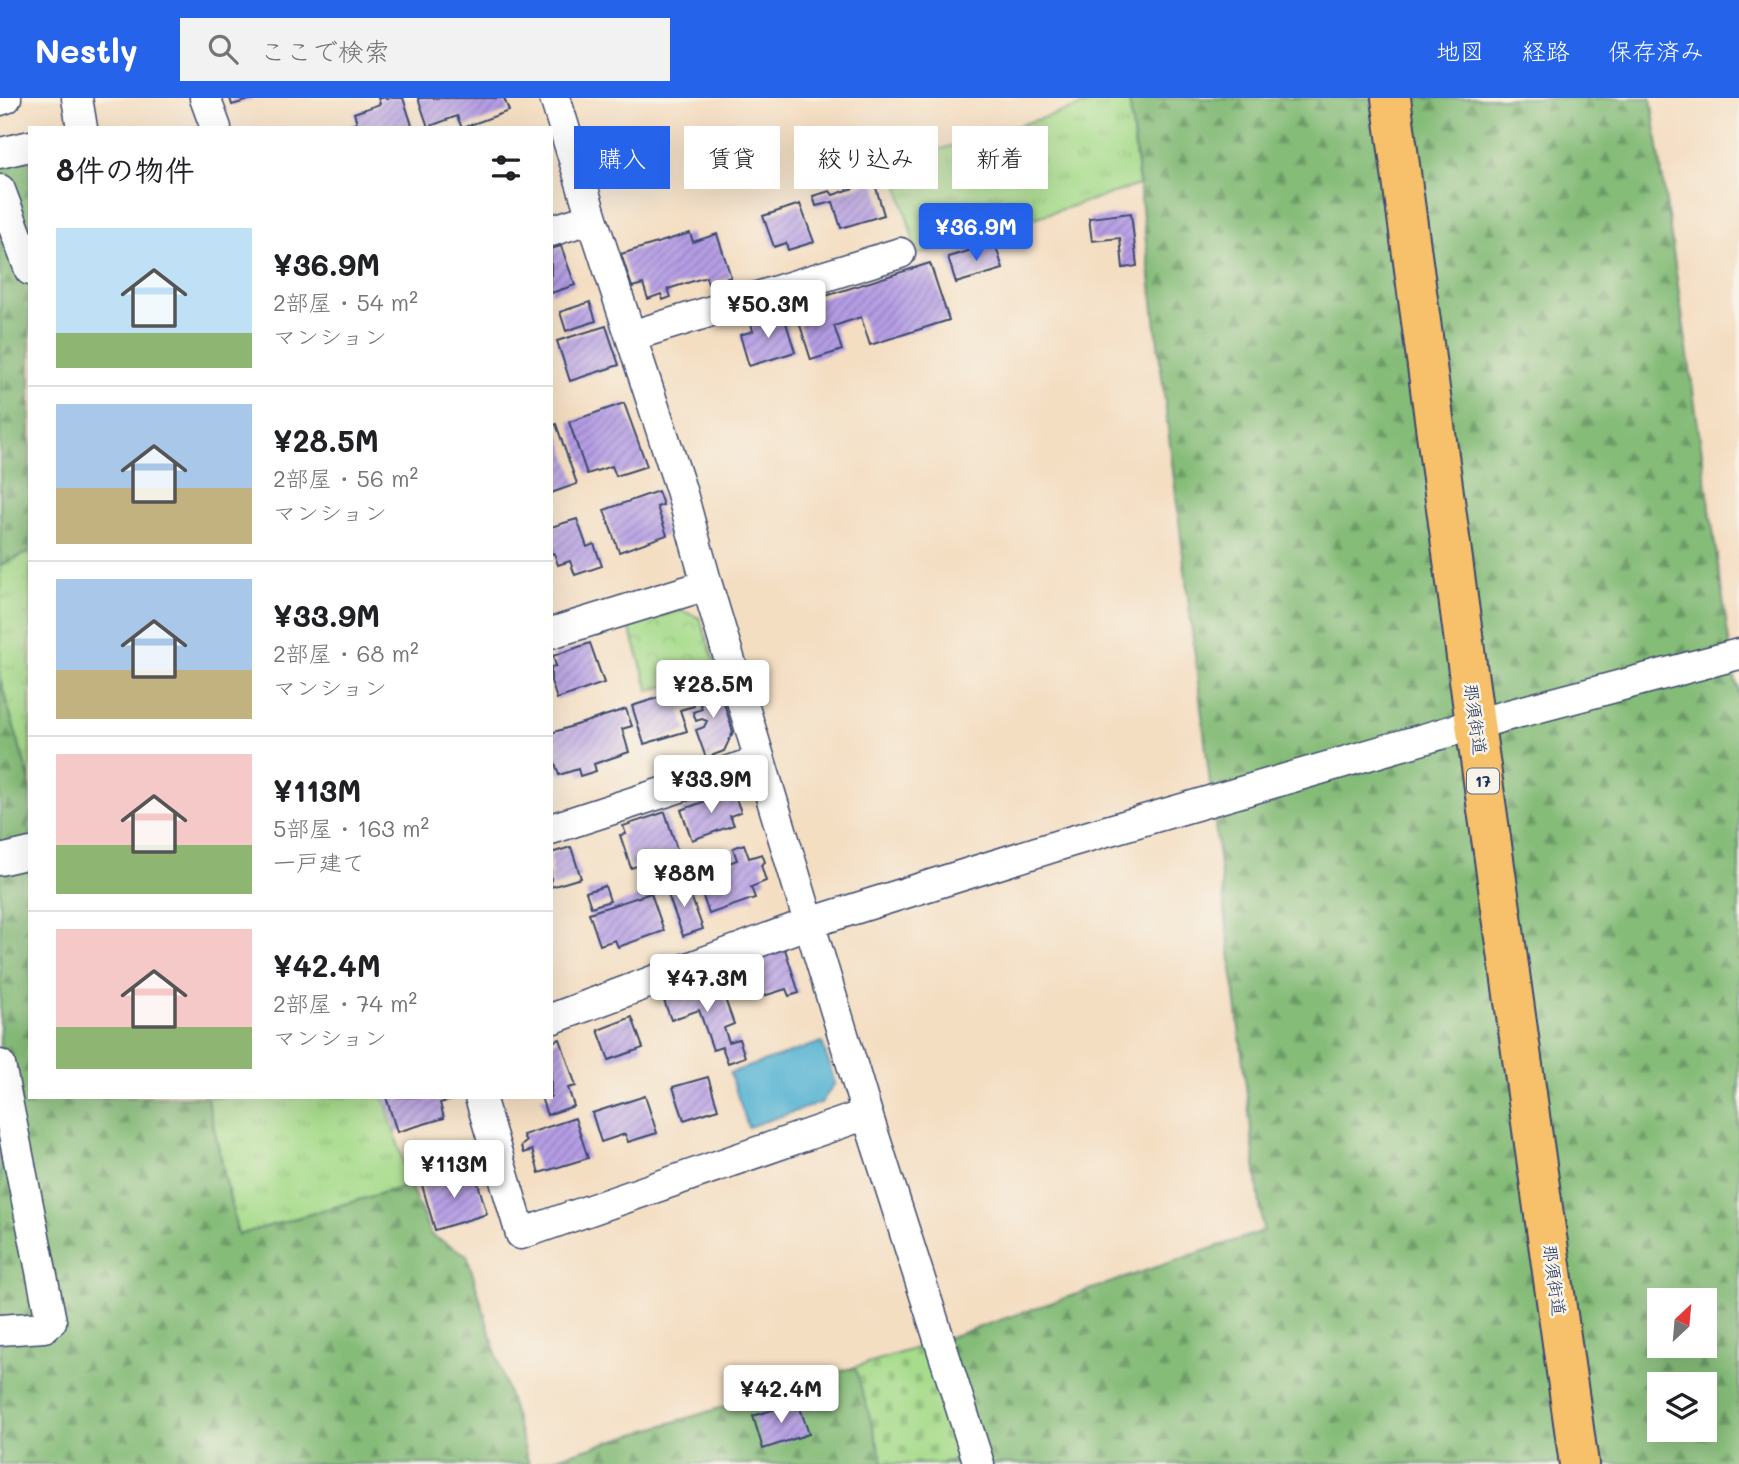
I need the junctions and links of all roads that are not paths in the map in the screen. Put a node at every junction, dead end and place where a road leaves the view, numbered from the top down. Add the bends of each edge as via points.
1 (6, 98) edge
2 (77, 98) edge
3 (205, 98) edge
4 (555, 98) edge
5 (1391, 98) edge
6 (0, 100) edge
7 (82, 126) edge
8 (215, 126) edge
9 (28, 146) edge
10 (0, 153) edge
11 (0, 190) edge
12 (592, 219) junction
13 (553, 231) edge
14 (900, 253) dead end
15 (28, 265) edge
16 (631, 336) junction
17 (707, 585) junction
18 (553, 632) edge
19 (1739, 654) edge
20 (1475, 724) junction
21 (760, 761) junction
22 (553, 828) edge
23 (28, 853) edge
24 (0, 860) edge
25 (809, 923) junction
26 (553, 1018) edge
27 (0, 1065) edge
28 (481, 1099) edge
29 (867, 1114) junction
30 (0, 1330) edge
31 (979, 1464) edge
32 (1579, 1464) edge

1 - 6 street
2 - 7 street
3 - 8 street
4 - 12 street
5 - 20 main road, 那須街道 / 17
9 - 10 street
11 - 15 street
12 - 13 street
12 - 16 street
14 - 16 street
16 - 17 street
17 - 18 street
17 - 21 street
19 - 20 street
20 - 25 street
20 - 32 main road, 那須街道 / 17
21 - 22 street
21 - 25 street
23 - 24 street
25 - 26 street
25 - 29 street
27 - 30 street via 51,1321 44,1327
28 - 29 street via 522,1234
29 - 31 street

